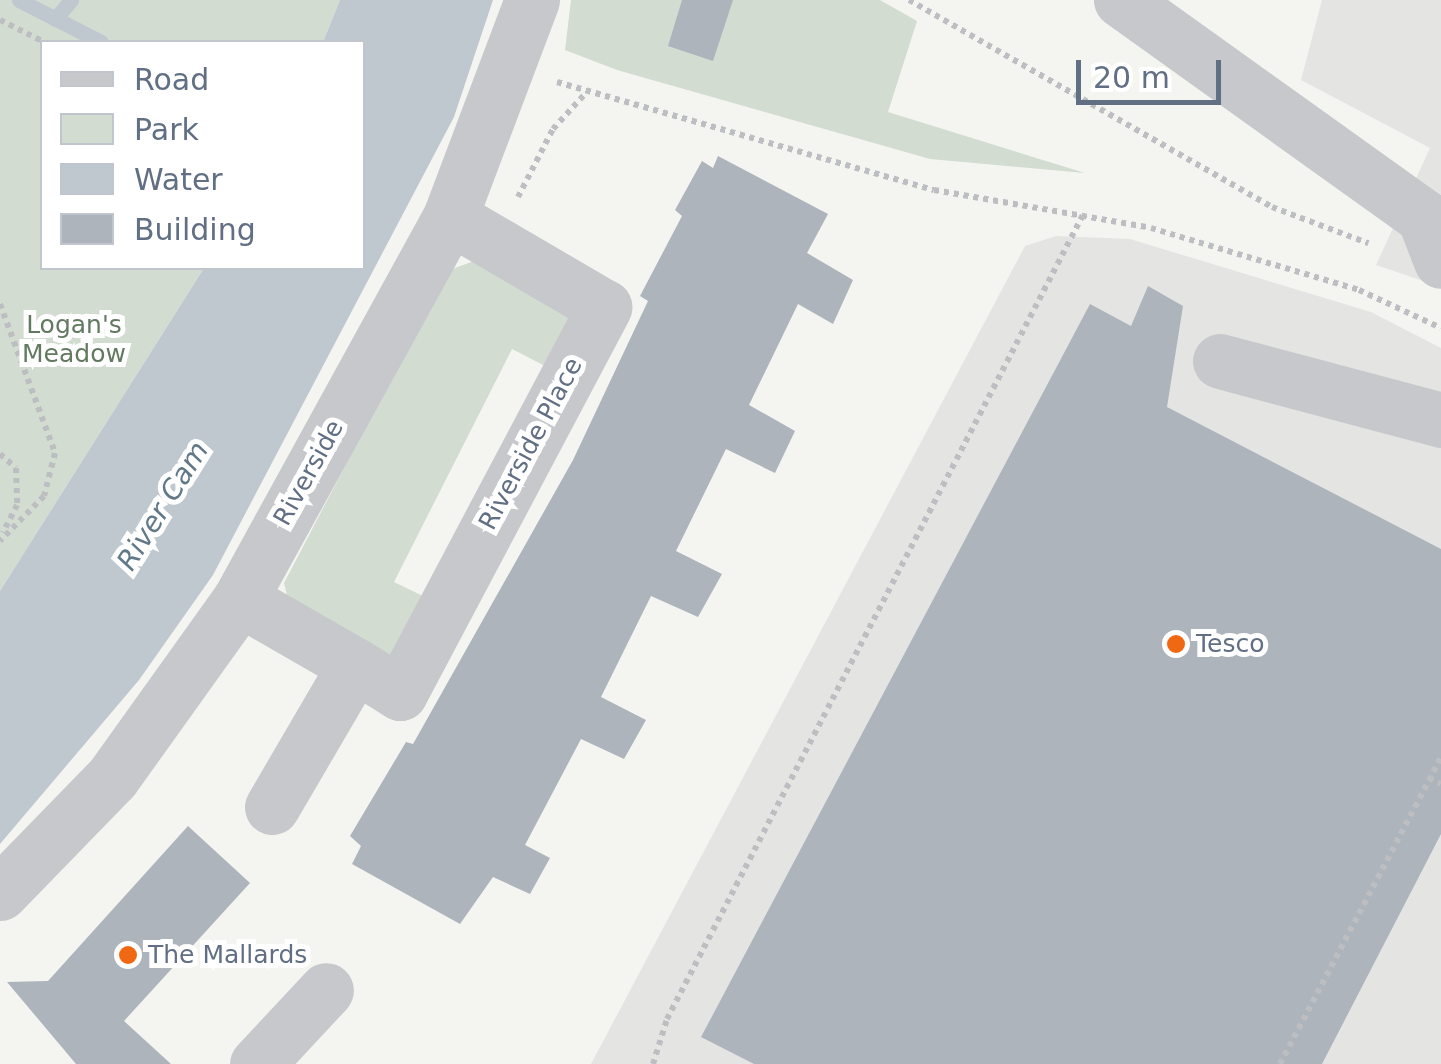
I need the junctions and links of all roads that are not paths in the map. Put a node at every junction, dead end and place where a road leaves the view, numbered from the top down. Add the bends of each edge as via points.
1 (532, 0) edge
2 (1121, 0) edge
3 (473, 229) junction
4 (1439, 260) edge
5 (1220, 361) dead end
6 (1441, 420) edge
7 (240, 600) junction
8 (355, 665) junction
9 (272, 807) dead end
10 (0, 893) edge
11 (326, 990) dead end
12 (257, 1064) edge

1 - 3 street, Riverside
2 - 4 street via 1410,206 1424,218
3 - 7 street, Riverside
3 - 8 street, Riverside Place via 604,306 400,692
5 - 6 street
7 - 8 street, Riverside Place
7 - 10 street, Riverside via 112,778
8 - 9 street
11 - 12 street

